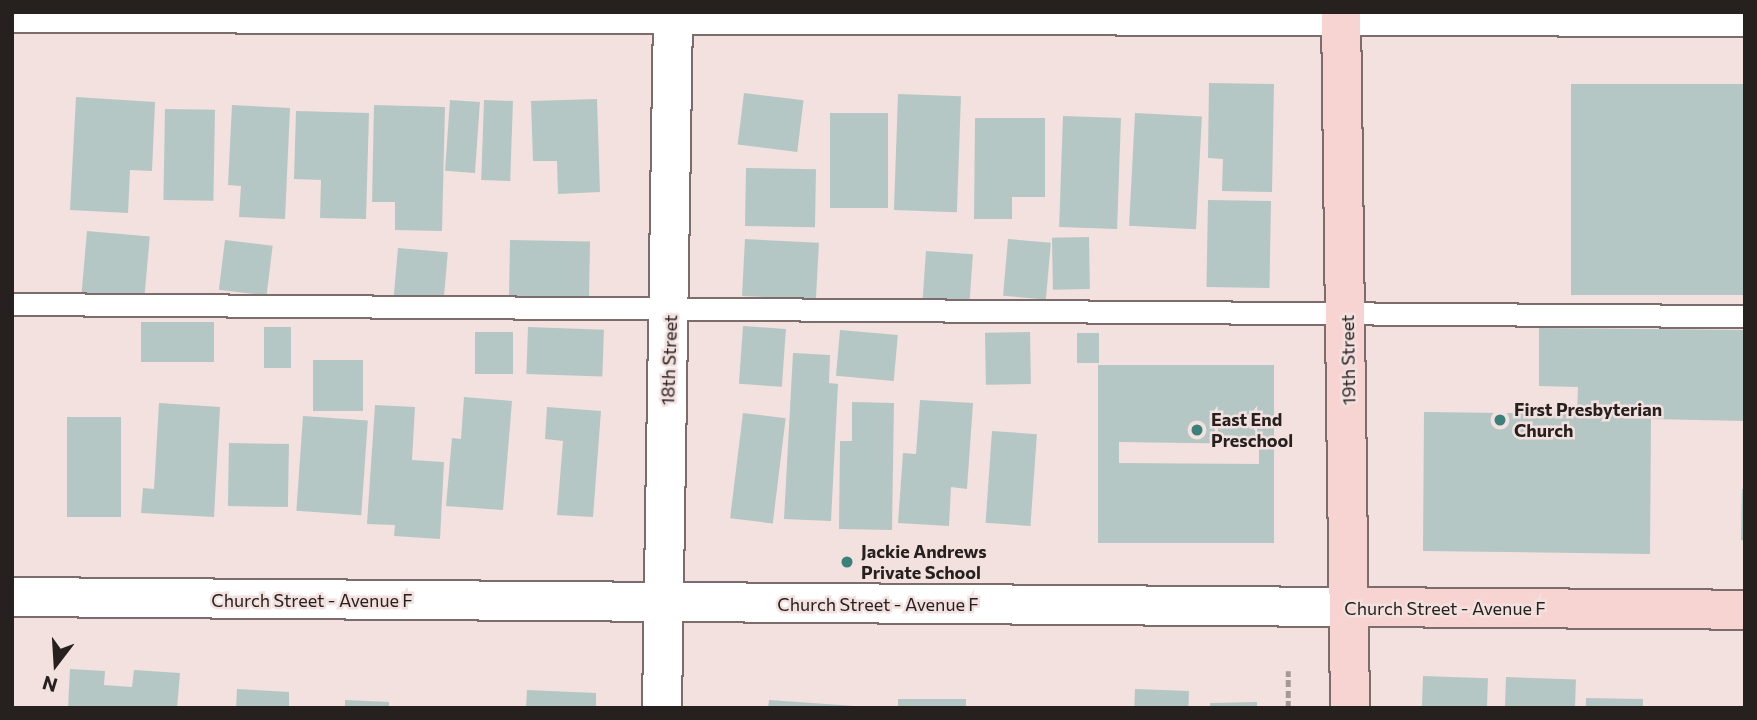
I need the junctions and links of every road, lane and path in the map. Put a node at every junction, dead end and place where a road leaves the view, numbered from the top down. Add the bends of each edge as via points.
1 (12, 13) edge
2 (673, 13) edge
3 (1341, 14) edge
4 (1745, 17) edge
5 (12, 304) edge
6 (671, 309) junction
7 (1348, 314) junction
8 (1745, 316) edge
9 (12, 597) edge
10 (662, 602) junction
11 (1352, 607) junction
12 (1745, 610) edge
13 (1288, 671) dead end
14 (662, 708) edge
15 (1288, 708) edge
16 (1350, 708) edge

1 - 2 street
2 - 3 street
2 - 6 street, 18th Street
3 - 4 street
3 - 7 street, 19th Street
5 - 6 lane
6 - 7 lane
6 - 10 street, 18th Street
7 - 8 lane
7 - 11 street, 19th Street
9 - 10 street, Church Street - Avenue F
10 - 11 street, Church Street - Avenue F
10 - 14 street, 18th Street
11 - 12 street, Church Street - Avenue F
11 - 16 street, 19th Street
13 - 15 path

